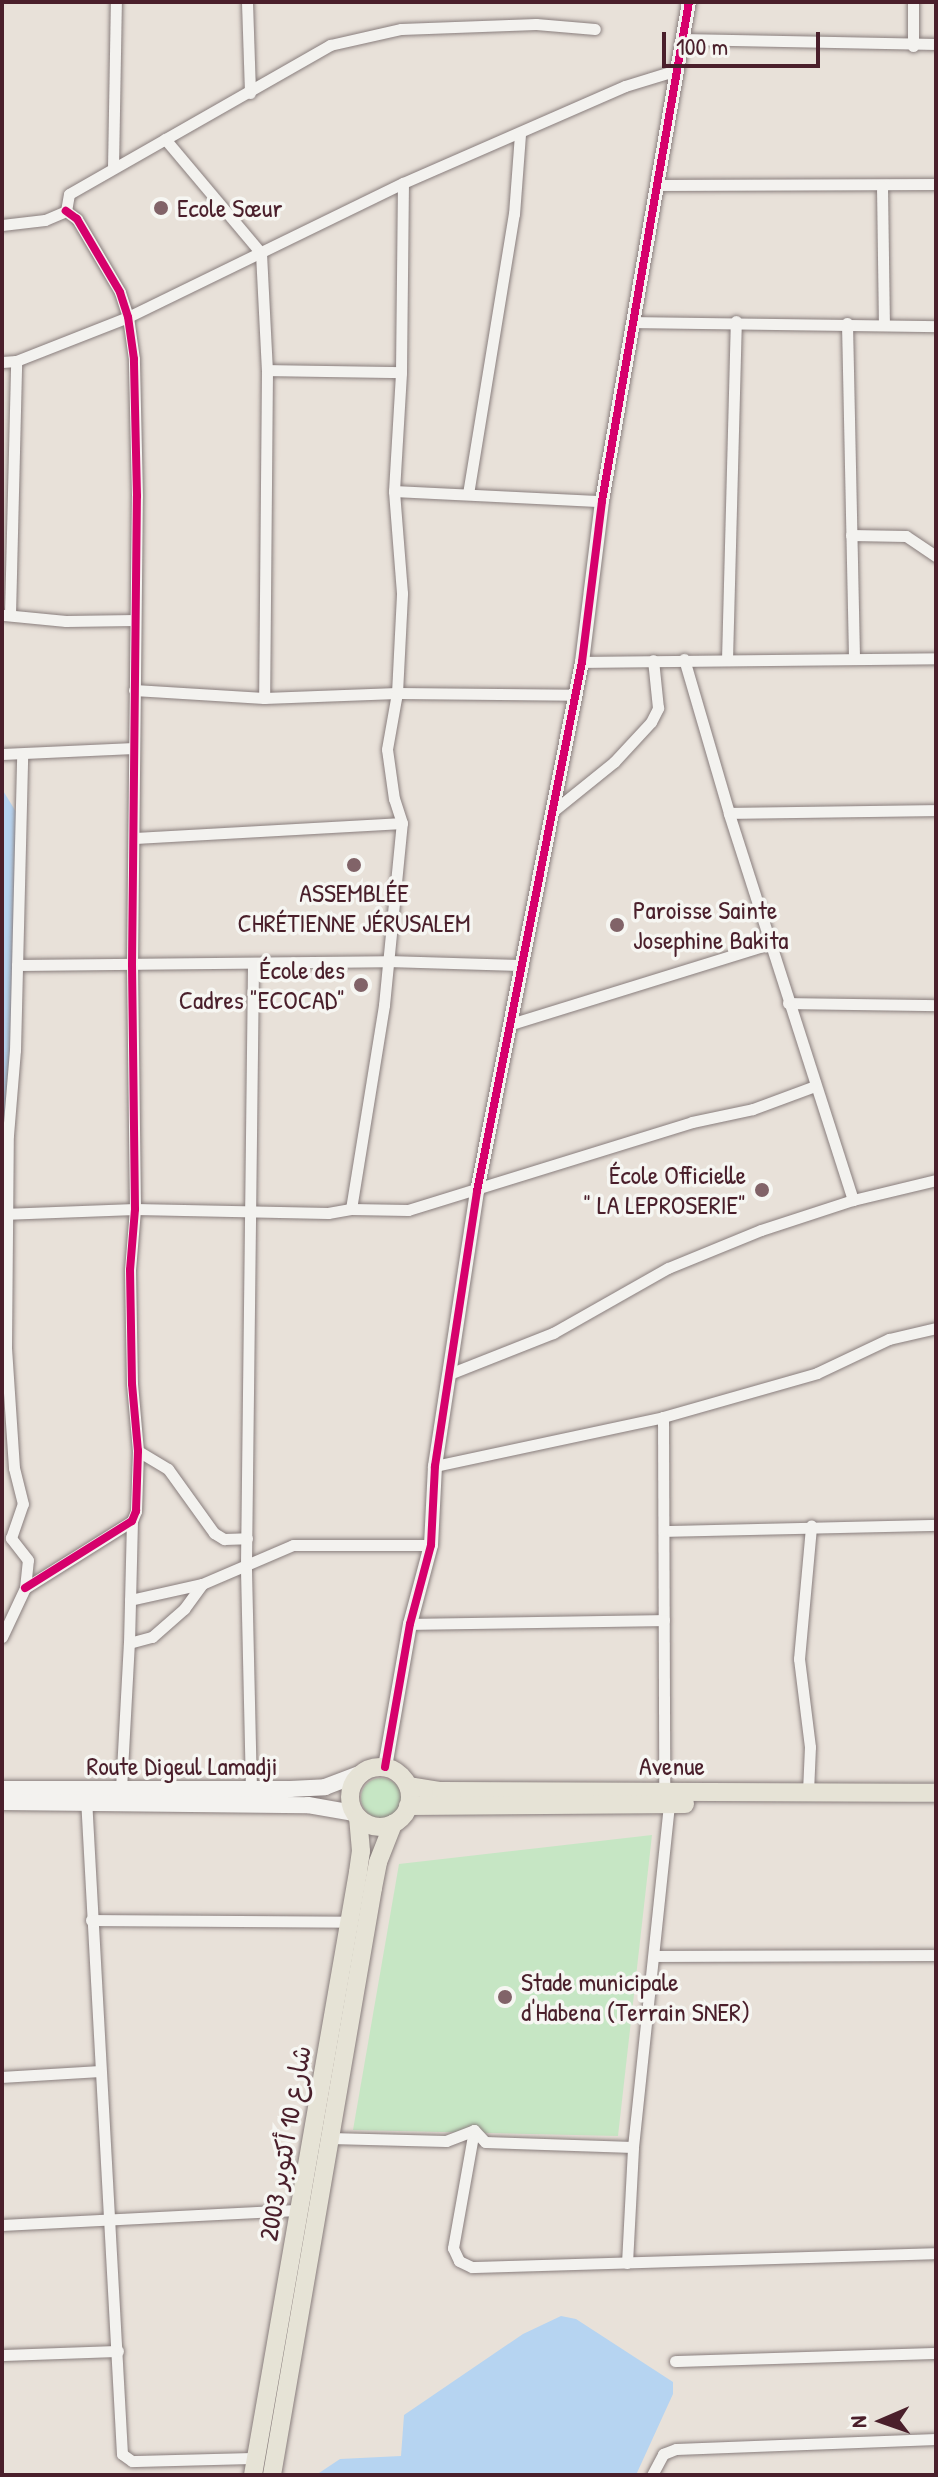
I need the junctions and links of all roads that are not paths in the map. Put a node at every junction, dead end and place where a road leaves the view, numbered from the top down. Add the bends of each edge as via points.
1 (116, 2) edge
2 (247, 2) edge
3 (689, 2) edge
4 (913, 2) edge
5 (595, 29) dead end
6 (681, 39) junction
7 (936, 44) edge
8 (913, 46) junction
9 (677, 70) junction
10 (250, 93) junction
11 (520, 134) junction
12 (165, 139) junction
13 (113, 168) junction
14 (403, 183) junction
15 (936, 184) edge
16 (658, 185) junction
17 (882, 186) junction
18 (66, 211) junction
19 (2, 225) edge
20 (261, 253) junction
21 (128, 317) junction
22 (736, 321) junction
23 (633, 322) junction
24 (847, 323) junction
25 (884, 325) junction
26 (936, 326) edge
27 (16, 361) junction
28 (2, 362) edge
29 (267, 370) junction
30 (401, 372) junction
31 (8, 484) edge
32 (394, 491) junction
33 (468, 494) junction
34 (602, 501) junction
35 (851, 535) junction
36 (936, 556) edge
37 (6, 615) edge
38 (135, 620) junction
39 (854, 657) junction
40 (936, 658) edge
41 (684, 659) junction
42 (653, 660) junction
43 (727, 660) junction
44 (582, 662) junction
45 (134, 690) junction
46 (397, 693) junction
47 (575, 695) junction
48 (264, 698) junction
49 (134, 748) junction
50 (2, 754) edge
51 (22, 754) junction
52 (936, 810) edge
53 (552, 812) junction
54 (729, 813) junction
55 (402, 823) junction
56 (136, 838) junction
57 (769, 944) junction
58 (387, 961) junction
59 (17, 965) junction
60 (132, 965) junction
61 (253, 965) junction
62 (519, 965) junction
63 (788, 1003) junction
64 (936, 1005) edge
65 (511, 1024) junction
66 (815, 1086) junction
67 (936, 1180) edge
68 (477, 1191) junction
69 (853, 1200) junction
70 (135, 1209) junction
71 (351, 1209) junction
72 (251, 1211) junction
73 (4, 1214) edge
74 (936, 1328) edge
75 (449, 1374) junction
76 (7, 1392) edge
77 (663, 1417) junction
78 (138, 1451) junction
79 (435, 1466) junction
80 (132, 1521) junction
81 (936, 1525) edge
82 (811, 1526) junction
83 (665, 1531) junction
84 (6, 1538) edge
85 (247, 1538) junction
86 (431, 1545) junction
87 (246, 1564) junction
88 (202, 1584) junction
89 (25, 1588) junction
90 (130, 1600) junction
91 (664, 1620) junction
92 (410, 1624) junction
93 (2, 1637) edge
94 (129, 1643) junction
95 (385, 1767) junction
96 (359, 1774) junction
97 (408, 1786) junction
98 (2, 1789) edge
99 (121, 1789) junction
100 (251, 1790) junction
101 (808, 1792) junction
102 (936, 1793) edge
103 (86, 1797) junction
104 (667, 1798) junction
105 (2, 1802) edge
106 (936, 1804) edge
107 (408, 1806) junction
108 (356, 1816) junction
109 (393, 1824) junction
110 (91, 1920) junction
111 (348, 1922) junction
112 (936, 1955) edge
113 (654, 1956) junction
114 (99, 2071) junction
115 (2, 2077) edge
116 (474, 2130) junction
117 (329, 2138) junction
118 (633, 2147) junction
119 (301, 2210) junction
120 (110, 2221) junction
121 (2, 2225) edge
122 (936, 2253) edge
123 (627, 2263) junction
124 (118, 2351) junction
125 (936, 2353) edge
126 (2, 2355) edge
127 (675, 2361) dead end
128 (936, 2439) edge
129 (254, 2467) edge
130 (272, 2475) edge
131 (652, 2475) edge

1 - 13 street
2 - 10 street
3 - 6 street
4 - 8 street
5 - 10 street via 536,24 367,34 330,45
6 - 8 street
6 - 9 street
7 - 8 street
9 - 11 street via 625,86
9 - 16 street
10 - 12 street
11 - 14 street
11 - 33 street via 510,239
12 - 13 street
12 - 20 street
13 - 18 street via 69,194
14 - 20 street
14 - 30 street
15 - 17 street
16 - 17 street
16 - 23 street
17 - 25 street
18 - 19 street via 45,220
18 - 21 street via 77,219 120,292
20 - 21 street
20 - 29 street
21 - 27 street
21 - 38 street via 137,481
22 - 23 street
22 - 24 street
22 - 43 street
23 - 34 street
24 - 25 street
24 - 35 street
25 - 26 street
27 - 28 street
27 - 31 street
29 - 30 street
29 - 48 street
30 - 32 street
31 - 37 street
32 - 33 street
32 - 46 street via 402,593
33 - 34 street
34 - 44 street
35 - 36 street via 906,536
35 - 39 street
37 - 38 street
38 - 45 street
39 - 40 street
39 - 43 street
41 - 42 street
41 - 43 street
41 - 54 street
42 - 44 street
42 - 53 street via 658,708 651,722 614,762
44 - 47 street
45 - 48 street
45 - 49 street
46 - 47 street
46 - 48 street
46 - 55 street via 387,749
47 - 53 street
49 - 51 street
49 - 56 street
50 - 51 street
51 - 59 street
52 - 54 street
53 - 62 street
54 - 57 street
55 - 56 street
55 - 58 street
56 - 60 street
57 - 63 street
57 - 65 street
58 - 61 street
58 - 62 street
58 - 71 street
59 - 60 street
59 - 73 street
60 - 61 street
60 - 70 street
61 - 72 street
62 - 65 street
63 - 64 street
63 - 66 street
65 - 68 street
66 - 68 street
66 - 69 street
67 - 69 street
68 - 71 street via 408,1210
68 - 75 street
69 - 75 street via 668,1268 553,1333
70 - 72 street
70 - 73 street
70 - 78 street via 131,1346
71 - 72 street
72 - 85 street
73 - 76 street
74 - 77 street via 889,1339 817,1373
75 - 79 street
76 - 84 street via 23,1504
77 - 79 street
77 - 83 street
78 - 80 street
78 - 85 street via 168,1469 214,1533 224,1539
79 - 86 street
80 - 89 street
80 - 90 street
81 - 82 street
82 - 83 street
82 - 101 street via 799,1659 809,1724
83 - 91 street
84 - 89 street via 28,1560
85 - 87 street
86 - 87 street via 293,1545
86 - 92 street
87 - 88 street
87 - 100 street
88 - 90 street
88 - 94 street via 184,1609 152,1637
89 - 93 street
90 - 94 street
91 - 92 street
91 - 104 street
92 - 95 street
94 - 99 street
95 - 96 highway
95 - 97 highway via 395,1770
96 - 100 main road, Route Digeul Lamadji via 325,1787
96 - 108 highway via 350,1789
97 - 104 highway, Avenue
97 - 107 highway
98 - 103 main road, Route Digeul Lamadji
99 - 100 main road, Route Digeul Lamadji
99 - 103 main road, Route Digeul Lamadji
101 - 102 highway, Avenue
101 - 104 highway, Avenue
103 - 105 main road
103 - 108 main road via 328,1806
103 - 110 street
104 - 106 highway
104 - 107 highway
104 - 113 street
107 - 109 highway
108 - 109 highway via 375,1827
108 - 111 highway, شارع 10 أكتوبر 2003 via 361,1851
109 - 117 highway, شارع 10 أكتوبر 2003 via 378,1862
110 - 111 street
110 - 114 street
111 - 119 highway, شارع 10 أكتوبر 2003
112 - 113 street
113 - 118 street
114 - 115 street
114 - 120 street
116 - 117 street via 446,2141
116 - 118 street via 485,2142
116 - 123 street via 453,2248 459,2261 486,2267
117 - 130 highway, شارع 10 أكتوبر 2003
118 - 123 street
119 - 120 street
119 - 129 highway, شارع 10 أكتوبر 2003
120 - 121 street
120 - 124 street
122 - 123 street
124 - 126 street
124 - 129 street via 125,2459
125 - 127 street
128 - 131 street via 676,2449 663,2454

